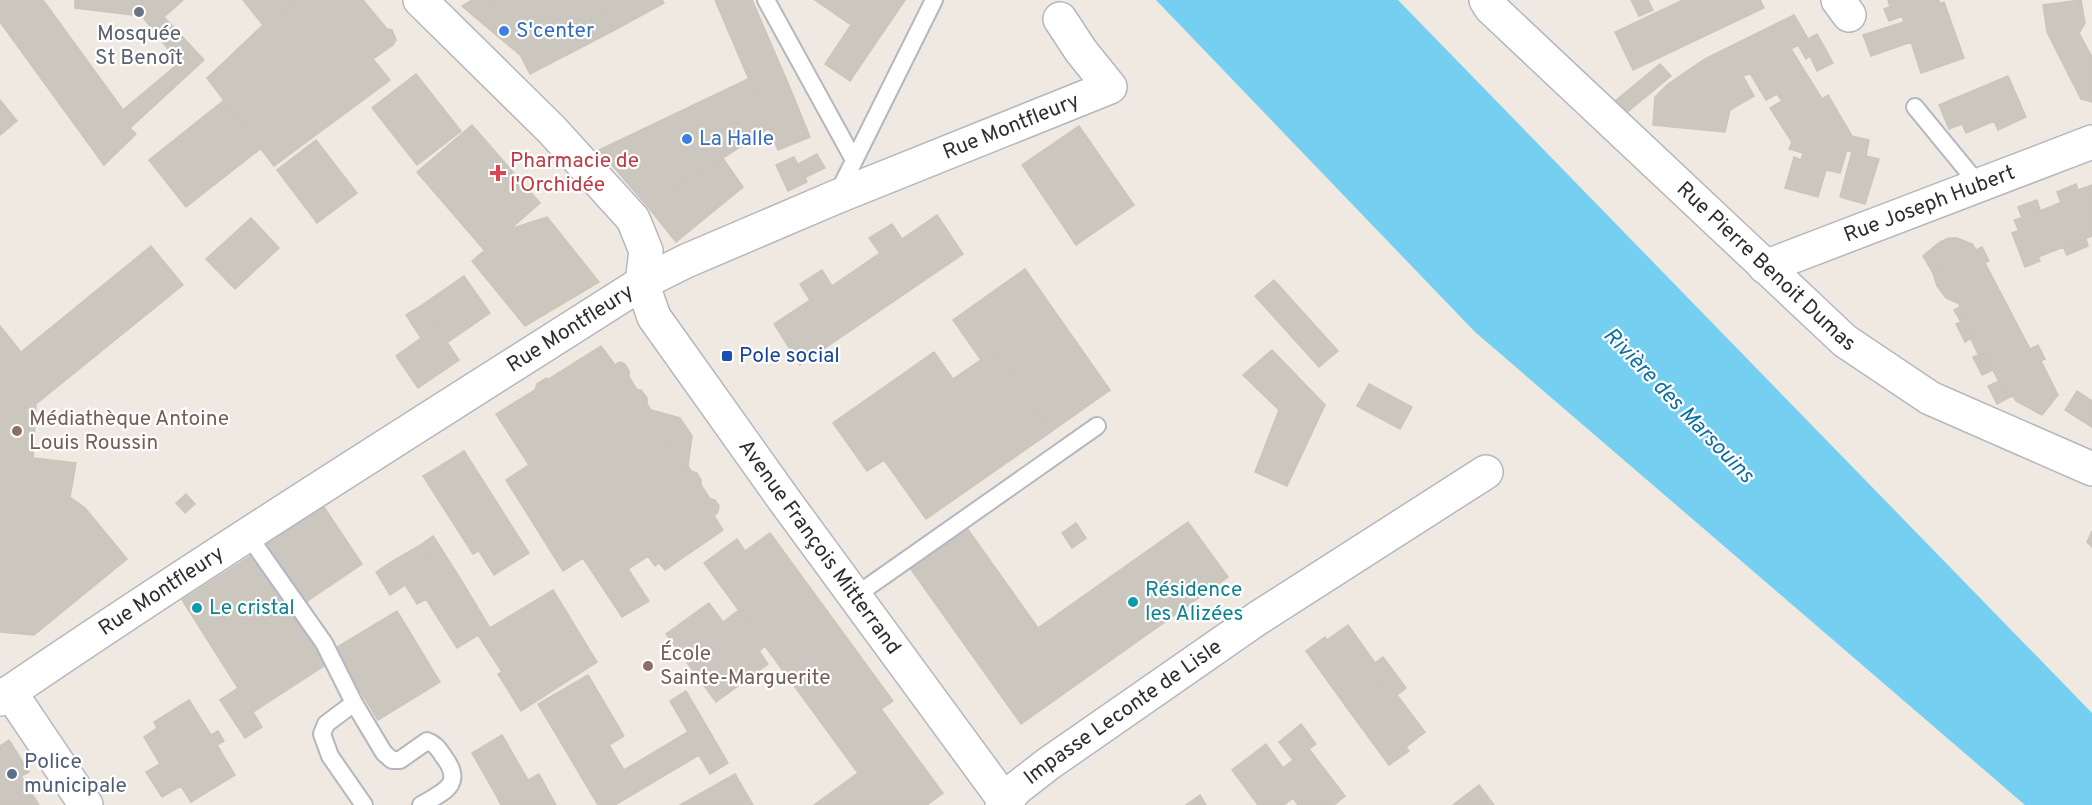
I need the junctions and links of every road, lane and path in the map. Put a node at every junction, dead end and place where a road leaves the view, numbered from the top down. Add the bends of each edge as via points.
1 (420, 0) edge
2 (766, 0) edge
3 (934, 0) edge
4 (1486, 0) edge
5 (1060, 19) dead end
6 (1915, 107) dead end
7 (2092, 142) edge
8 (854, 160) junction
9 (1979, 185) junction
10 (836, 197) junction
11 (1765, 267) junction
12 (642, 283) junction
13 (1097, 426) dead end
14 (2092, 469) edge
15 (1486, 472) dead end
16 (248, 536) junction
17 (855, 596) junction
18 (5, 695) edge
19 (354, 703) junction
20 (1005, 804) edge
21 (86, 805) edge
22 (364, 805) edge
23 (421, 805) edge

1 - 12 street via 552,130 633,219 646,251
2 - 8 lane
3 - 8 lane
4 - 11 street, Rue Pierre Benoit Dumas
5 - 10 street, Rue Montfleury via 1110,87
6 - 9 lane
7 - 9 street, Rue Joseph Hubert
8 - 10 lane
9 - 11 street, Rue Joseph Hubert
10 - 12 street, Rue Montfleury
11 - 14 street, Rue Pierre Benoit Dumas via 1845,341 1930,398
12 - 16 street, Rue Montfleury
12 - 17 street, Avenue François Mitterrand via 654,317
13 - 17 lane
15 - 20 street, Impasse Leconte de Lisle via 1258,618 1048,764 1017,788
16 - 18 street, Rue Montfleury
16 - 19 lane via 324,643
17 - 20 street, Avenue François Mitterrand
18 - 21 street
19 - 22 lane via 327,724 322,734 330,756
19 - 23 lane via 392,760 400,760 427,741 434,743 452,768 453,780 448,789

